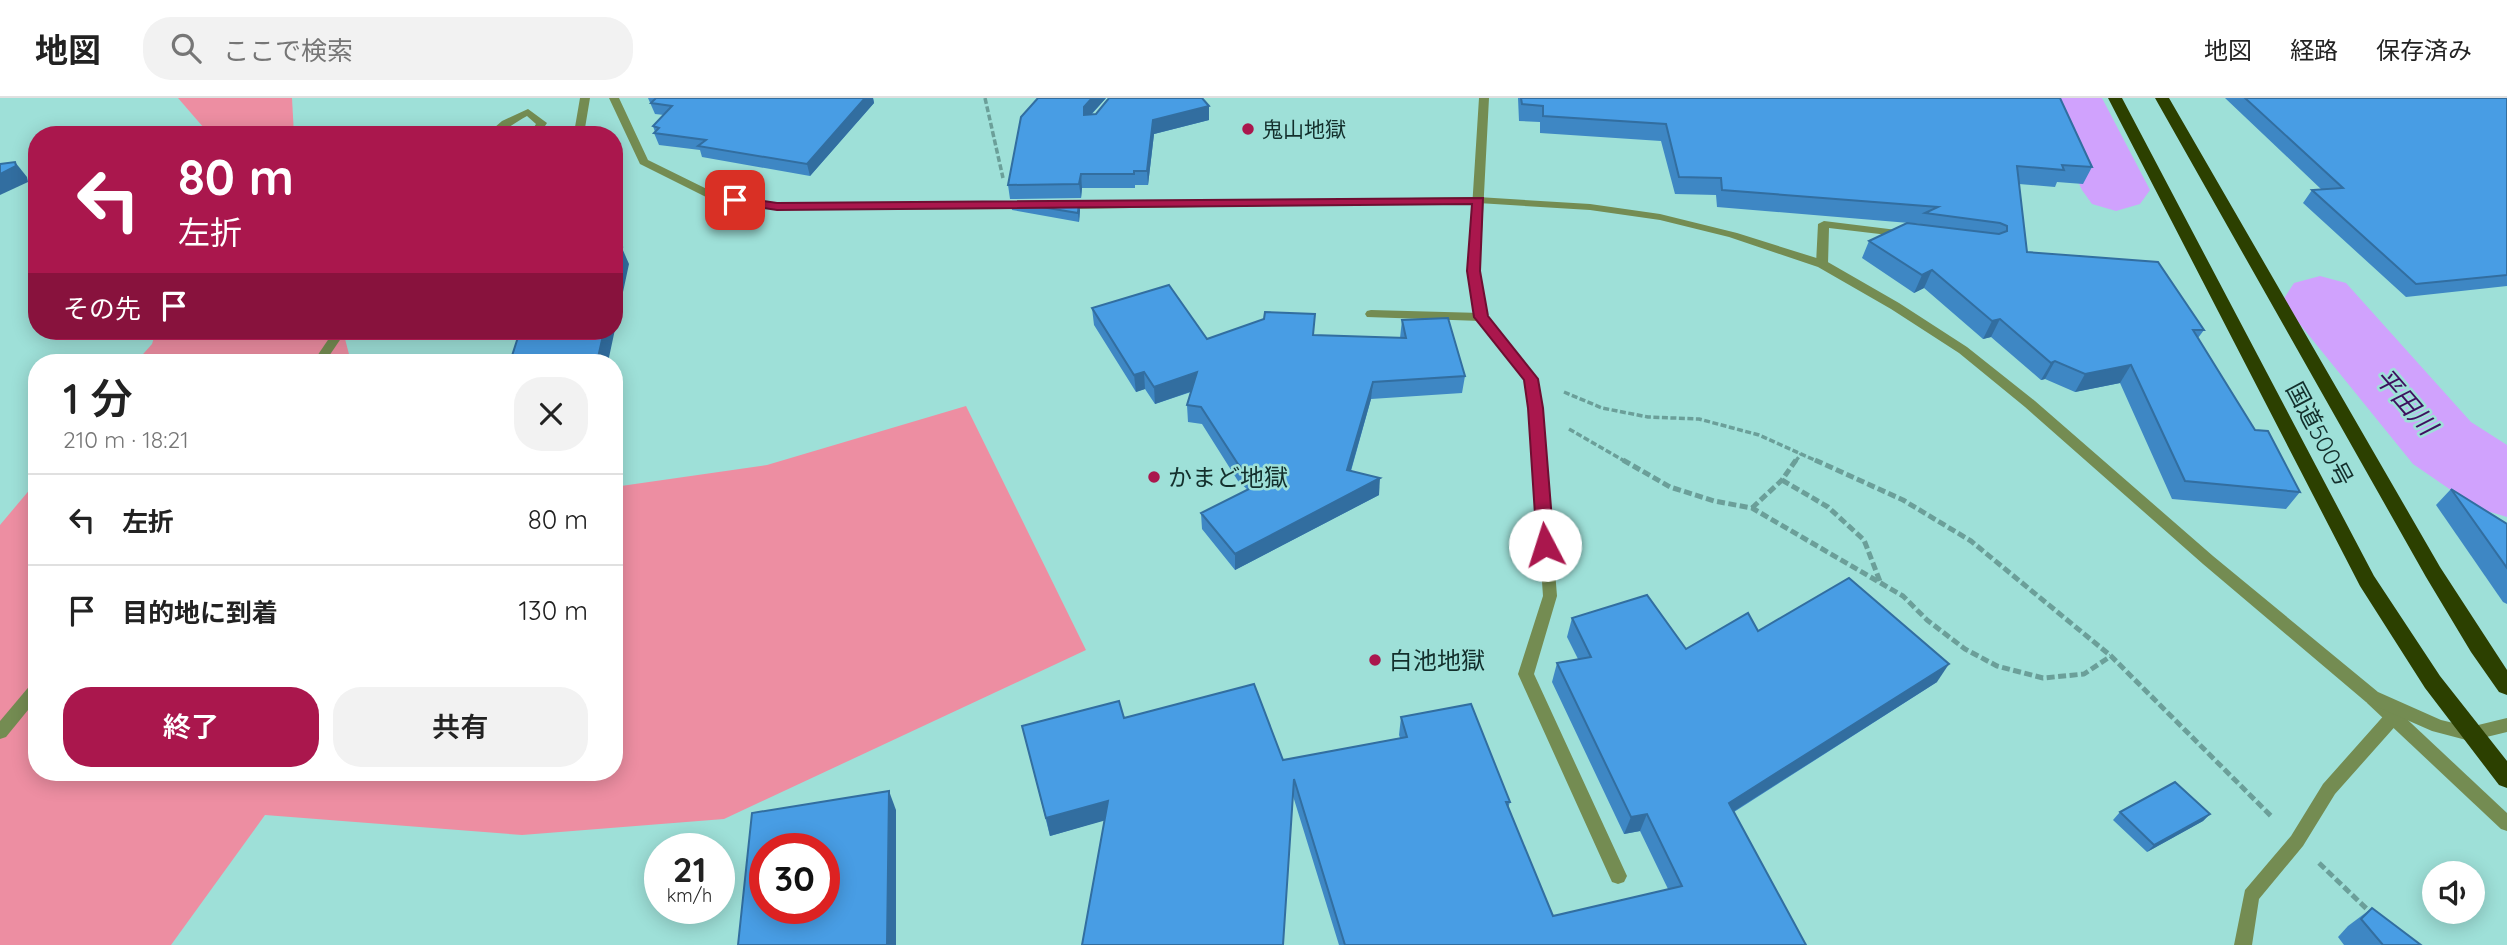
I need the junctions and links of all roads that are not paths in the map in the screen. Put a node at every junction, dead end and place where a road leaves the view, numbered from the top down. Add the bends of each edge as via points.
1 (585, 98) edge
2 (614, 98) edge
3 (1484, 98) edge
4 (2115, 98) edge
5 (2162, 98) edge
6 (502, 126) edge
7 (540, 126) edge
8 (580, 126) edge
9 (1478, 200) junction
10 (1037, 206) edge
11 (1051, 206) edge
12 (1921, 237) edge
13 (1822, 264) junction
14 (1371, 314) dead end
15 (1481, 317) junction
16 (2507, 686) edge
17 (2372, 697) junction
18 (28, 699) edge
19 (2393, 717) junction
20 (2507, 725) edge
21 (0, 732) edge
22 (2470, 734) junction
23 (2507, 778) edge
24 (2507, 824) edge
25 (1618, 876) dead end
26 (2244, 945) edge

1 - 8 street
2 - 10 street via 644,162 714,197 777,207
3 - 9 street
4 - 22 highway, 国道500号 via 2367,581 2406,647
5 - 16 highway, 国道500号 via 2433,572
6 - 7 street via 528,112
9 - 11 street
9 - 13 street via 1660,217
9 - 15 street via 1474,271
12 - 13 street via 1824,224
13 - 17 street via 1963,350
14 - 15 street
15 - 25 street via 1531,379 1536,408 1549,596 1526,674
17 - 19 street
17 - 22 street via 2438,726
18 - 21 street
19 - 24 street
19 - 26 street via 2329,789 2297,841 2251,896
20 - 22 street
22 - 23 highway, 国道500号

